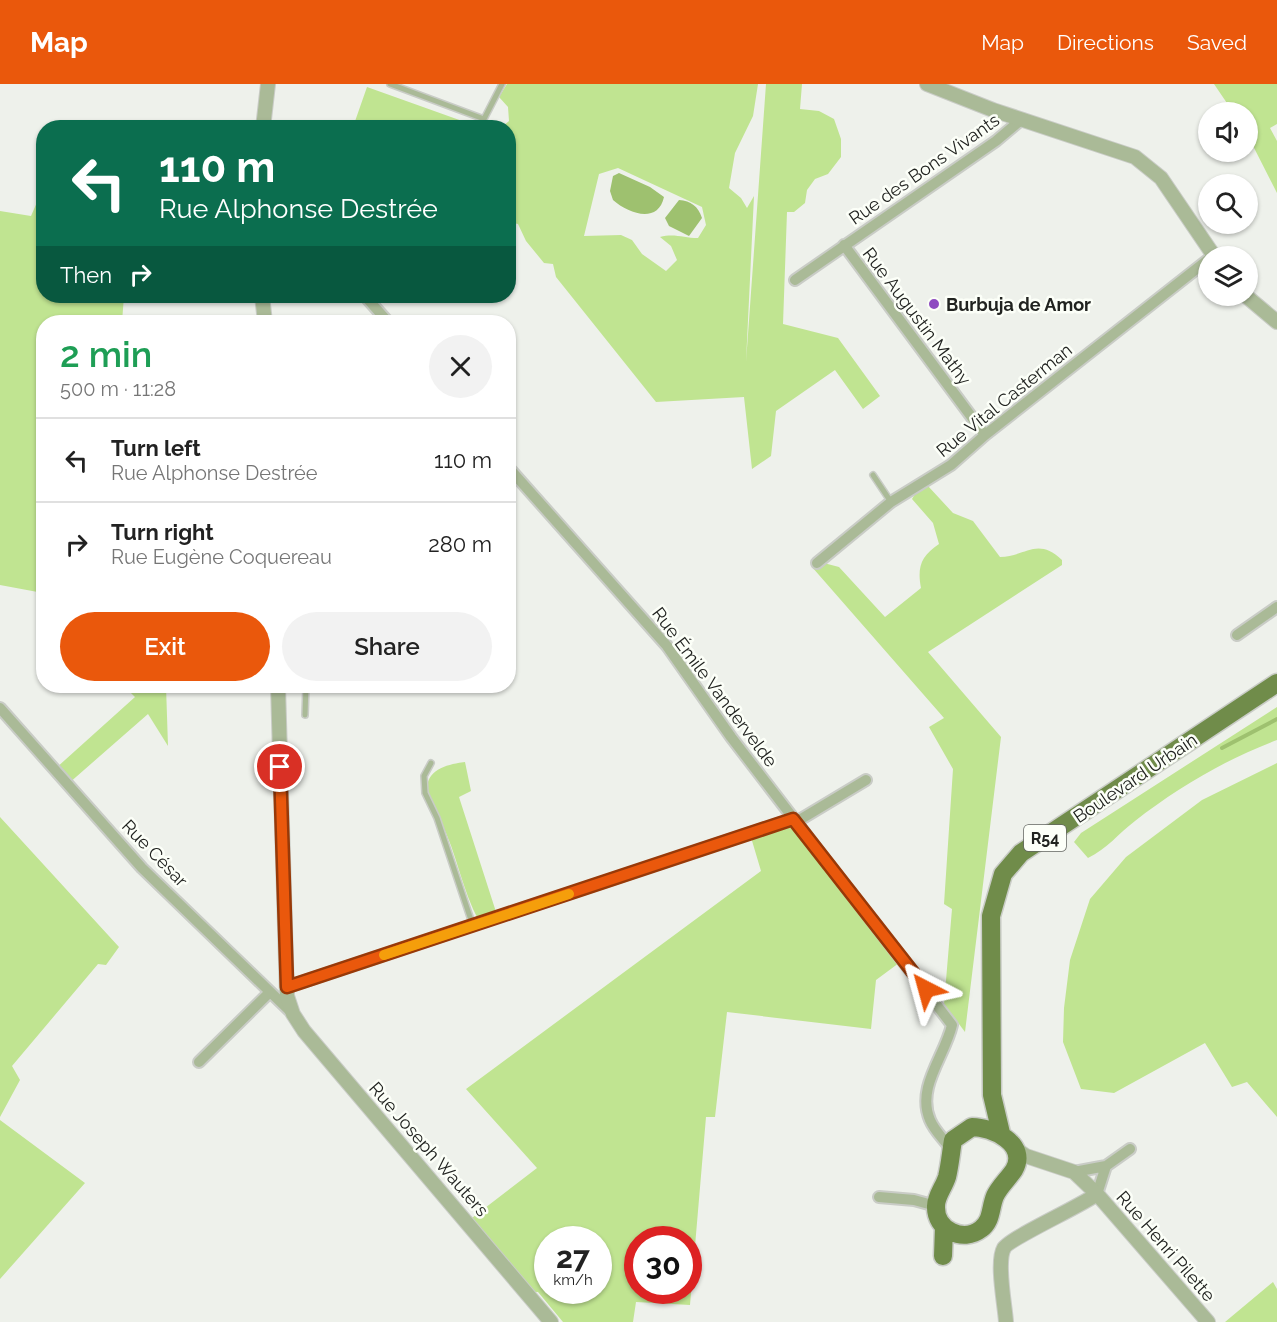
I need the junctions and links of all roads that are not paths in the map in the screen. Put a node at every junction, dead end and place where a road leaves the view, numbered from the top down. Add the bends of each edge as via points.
1 (268, 84) edge
2 (390, 84) edge
3 (502, 84) edge
4 (927, 84) edge
5 (943, 87) edge
6 (1022, 119) junction
7 (264, 120) edge
8 (844, 245) junction
9 (1207, 246) edge
10 (1198, 269) edge
11 (795, 280) dead end
12 (371, 303) edge
13 (1258, 306) edge
14 (381, 315) edge
15 (1277, 322) edge
16 (985, 435) junction
17 (873, 475) dead end
18 (516, 476) edge
19 (891, 502) junction
20 (818, 564) dead end
21 (1277, 607) edge
22 (1237, 635) dead end
23 (1277, 682) edge
24 (278, 693) edge
25 (306, 693) edge
26 (0, 708) edge
27 (305, 715) dead end
28 (431, 763) dead end
29 (866, 780) dead end
30 (794, 820) junction
31 (473, 926) junction
32 (270, 992) junction
33 (287, 992) junction
34 (293, 1014) junction
35 (198, 1062) dead end
36 (992, 1095) junction
37 (968, 1130) junction
38 (936, 1132) junction
39 (1007, 1140) junction
40 (1130, 1149) dead end
41 (952, 1151) junction
42 (1043, 1163) junction
43 (1106, 1166) junction
44 (1074, 1172) junction
45 (1010, 1175) junction
46 (1097, 1194) junction
47 (879, 1197) dead end
48 (937, 1200) junction
49 (944, 1227) junction
50 (943, 1256) dead end
51 (551, 1322) edge
52 (1006, 1322) edge
53 (1208, 1322) edge

1 - 7 street
2 - 3 lane via 484,119
4 - 5 street
5 - 6 street
6 - 8 street, Rue des Bons Vivants
6 - 9 street via 1124,152 1145,163 1161,178
8 - 11 street, Rue des Bons Vivants
8 - 16 street, Rue Augustin Mathy
10 - 16 street, Rue Vital Casterman
12 - 14 street
13 - 15 street
16 - 19 street, Rue Vital Casterman via 951,465
17 - 19 lane
18 - 30 street, Rue Émile Vandervelde via 667,646
19 - 20 street, Rue Vital Casterman
21 - 22 street
23 - 36 main road, Boulevard Urbain / R54 via 1021,854 1003,874 991,916
24 - 33 street, Rue Joseph Wauters
25 - 27 lane
26 - 32 street, Rue César via 142,868
28 - 31 lane via 424,776 424,794
29 - 30 street
30 - 31 street
30 - 38 street, Rue Émile Vandervelde via 952,1025 927,1093 926,1106
31 - 33 street
32 - 34 street, Rue César
32 - 35 street
33 - 34 street, Rue Joseph Wauters
34 - 51 street, Rue Joseph Wauters
36 - 37 main road, Boulevard Urbain / R54 via 984,1116
36 - 39 main road, Boulevard Urbain / R54
37 - 38 street via 946,1135
37 - 39 main road via 987,1127
37 - 41 main road, R54 via 953,1140
38 - 41 street, Rue Émile Vandervelde
39 - 42 street, Rue Henri Pilette
39 - 45 main road, R54 via 1017,1159
40 - 43 street
41 - 48 main road, R54
42 - 44 street, Rue Henri Pilette
42 - 45 street
43 - 44 street
43 - 46 street
44 - 46 street, Rue Henri Pilette
45 - 49 main road, R54 via 995,1196 988,1223 980,1230 966,1236
46 - 52 street, Rue Henri Pilette via 1004,1247 1001,1261
46 - 53 street, Rue Henri Pilette
47 - 48 street
48 - 49 main road
49 - 50 main road

